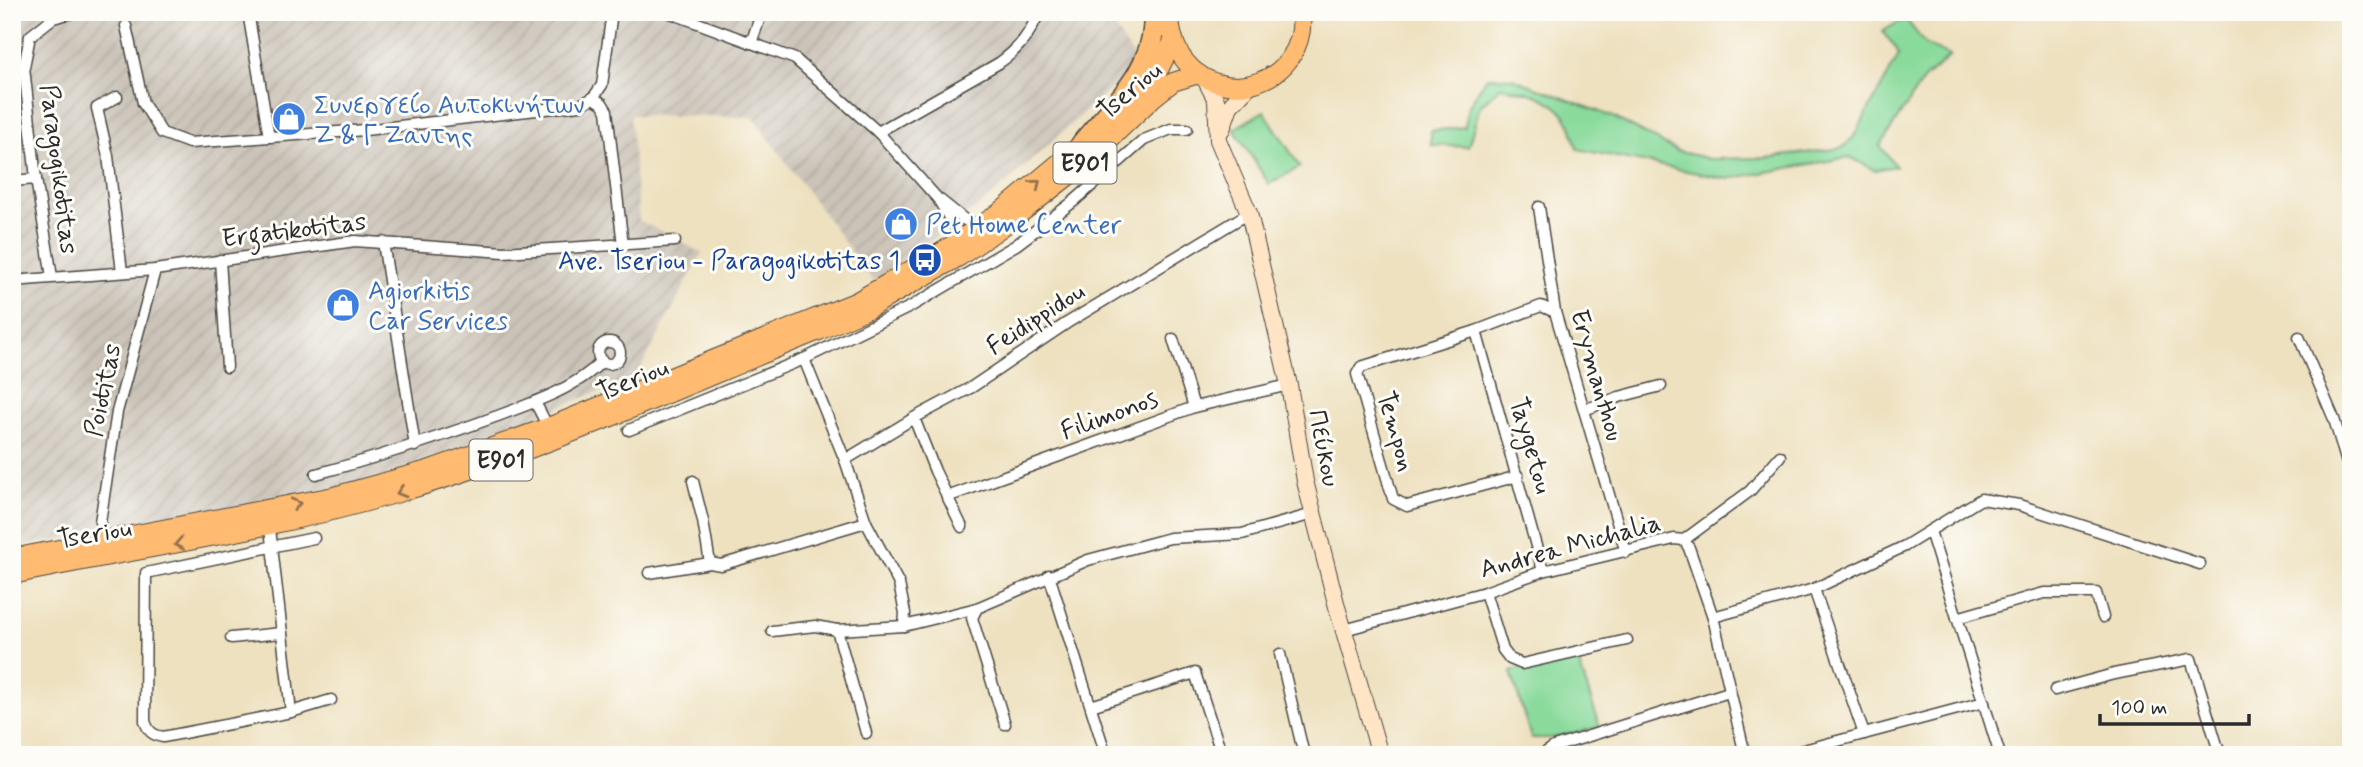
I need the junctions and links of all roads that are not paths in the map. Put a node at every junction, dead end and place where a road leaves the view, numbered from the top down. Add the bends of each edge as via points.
1 (76, 12) edge
2 (248, 12) edge
3 (612, 12) edge
4 (668, 12) edge
5 (762, 12) edge
6 (1039, 12) edge
7 (1154, 12) edge
8 (1171, 12) edge
9 (1301, 12) edge
10 (126, 26) dead end
11 (1174, 39) junction
12 (751, 43) junction
13 (1202, 76) junction
14 (1250, 85) junction
15 (117, 97) dead end
16 (593, 97) junction
17 (1187, 129) dead end
18 (878, 132) junction
19 (269, 137) junction
20 (1082, 144) junction
21 (1222, 151) junction
22 (36, 179) junction
23 (12, 181) edge
24 (938, 199) junction
25 (1539, 207) dead end
26 (1249, 213) junction
27 (981, 225) junction
28 (961, 238) junction
29 (675, 241) dead end
30 (383, 242) junction
31 (623, 245) junction
32 (220, 260) junction
33 (155, 270) junction
34 (122, 272) junction
35 (52, 277) junction
36 (12, 281) edge
37 (1555, 312) junction
38 (1476, 331) junction
39 (2299, 337) dead end
40 (1173, 339) dead end
41 (804, 359) junction
42 (602, 362) dead end
43 (226, 367) dead end
44 (1289, 385) junction
45 (1661, 386) dead end
46 (535, 402) junction
47 (1194, 407) junction
48 (1584, 410) junction
49 (914, 418) junction
50 (548, 427) junction
51 (629, 430) dead end
52 (415, 446) junction
53 (1780, 456) dead end
54 (845, 460) junction
55 (1518, 476) junction
56 (2351, 477) edge
57 (327, 481) junction
58 (693, 481) dead end
59 (947, 497) junction
60 (1313, 514) junction
61 (269, 518) junction
62 (100, 522) dead end
63 (866, 522) junction
64 (962, 527) dead end
65 (1930, 531) junction
66 (314, 538) dead end
67 (1684, 540) junction
68 (271, 547) junction
69 (148, 550) junction
70 (1626, 552) junction
71 (12, 558) edge
72 (710, 563) junction
73 (2200, 564) dead end
74 (1543, 571) junction
75 (146, 573) junction
76 (649, 573) dead end
77 (12, 575) edge
78 (1049, 575) junction
79 (1814, 589) junction
80 (1485, 592) junction
81 (977, 608) junction
82 (1713, 617) junction
83 (2103, 617) dead end
84 (1957, 618) junction
85 (904, 626) junction
86 (836, 630) junction
87 (1344, 630) junction
88 (772, 631) dead end
89 (281, 633) junction
90 (231, 638) dead end
91 (1627, 640) dead end
92 (1280, 654) dead end
93 (2055, 690) dead end
94 (1729, 692) junction
95 (331, 700) dead end
96 (1984, 702) junction
97 (1091, 706) junction
98 (291, 712) junction
99 (1005, 724) dead end
100 (866, 733) dead end
101 (1864, 734) junction
102 (1106, 755) edge
103 (1222, 755) edge
104 (1304, 755) edge
105 (1380, 755) edge
106 (1542, 755) edge
107 (1745, 755) edge
108 (1785, 755) edge
109 (2000, 755) edge
110 (2220, 755) edge

1 - 22 street, Paragogikotitas via 54,18 30,37 24,67
2 - 19 street
3 - 16 street via 601,85
4 - 12 street
5 - 12 street
6 - 18 street via 1031,33 1014,52
7 - 20 highway via 1152,43 1141,72
8 - 11 main road
9 - 14 main road via 1298,44 1289,61 1271,77
10 - 19 street via 143,103 162,133 189,143
11 - 13 main road via 1187,64
11 - 20 main road, Tseriou / E901 via 1155,78
12 - 18 street via 795,59
13 - 14 main road via 1227,86
13 - 21 main road, Πεύκου via 1216,100
13 -> 61 main road, Tseriou / E901 via 1173,82 1084,164 1012,221 868,309 497,461 397,494
14 - 21 main road, Πεύκου via 1227,112
15 - 34 street via 97,108 108,156
16 - 19 street via 580,105
16 - 31 street via 607,111
17 - 41 street via 1171,129 1144,140 1016,245 910,307
18 - 24 street
27 -> 20 main road, Tseriou / E901
21 - 26 main road, Πεύκου
22 - 23 street
22 - 35 street, Paragogikotitas
24 - 27 street via 965,220
24 - 28 street
25 - 37 street, Erymanthou
26 - 44 main road, Πεύκου
26 - 49 street, Feidippidou via 1067,323 972,387
27 - 28 main road, Tseriou / E901
28 - 50 main road, Tseriou / E901 via 857,301
29 - 31 street, Ergatikotitas
30 - 31 street, Ergatikotitas via 504,252
30 - 32 street, Ergatikotitas via 355,241
30 - 52 street
32 - 33 street, Ergatikotitas
32 - 43 street
33 - 34 street, Ergatikotitas
33 - 62 street, Poiotitas via 117,412
34 - 35 street, Ergatikotitas
35 - 36 street, Ergatikotitas
37 - 38 street, Tempon via 1541,306
37 - 48 street, Erymanthou
38 - 55 street, Taygetou
38 - 55 street, Tempon via 1361,367 1357,374 1394,499 1407,506
39 - 56 street via 2334,419
40 - 47 street
41 - 51 street
41 - 54 street
42 - 46 street
44 - 47 street, Filimonos
44 - 60 main road, Πεύκου
45 - 48 street
46 - 50 street
46 - 52 street
47 - 59 street, Filimonos
48 - 70 street, Erymanthou
49 - 54 street, Feidippidou
49 - 59 street
50 - 57 main road, Tseriou / E901 via 428,470
52 - 57 street
53 - 67 street, Andrea Michalia via 1749,491
54 - 63 street
55 - 74 street, Taygetou
61 -> 57 main road, Tseriou / E901
58 - 72 street
59 - 64 street
60 - 78 street via 1242,534 1170,538
60 - 87 main road, Πεύκου
61 - 68 street
61 -> 69 main road, Tseriou / E901
61 - 71 main road, Tseriou / E901
63 - 72 street via 721,565
63 - 85 street via 898,584
65 - 73 street via 1981,499 2019,505
65 - 79 street
65 - 84 street
66 - 68 street
67 - 70 street, Andrea Michalia
67 - 82 street
68 - 75 street
68 - 89 street
69 - 75 street
69 - 77 main road, Tseriou / E901
70 - 74 street, Andrea Michalia
72 - 76 street
74 - 80 street, Andrea Michalia
75 - 98 street via 145,721 154,735
78 - 81 street
78 - 97 street
79 - 82 street
79 - 101 street
80 - 87 street, Andrea Michalia
80 - 91 street via 1503,649 1510,659 1522,664
81 - 85 street
81 - 99 street via 972,618
82 - 94 street
83 - 84 street via 2095,593 2044,593
84 - 96 street
85 - 86 street
86 - 88 street via 815,626
86 - 100 street
87 - 105 main road, Πεύκου
89 - 90 street
89 - 98 street
92 - 104 street
93 - 110 street via 2191,659
94 - 106 street via 1554,747
94 - 107 street
95 - 98 street
96 - 101 street
96 - 109 street
97 - 102 street
97 - 103 street via 1195,673
101 - 108 street

